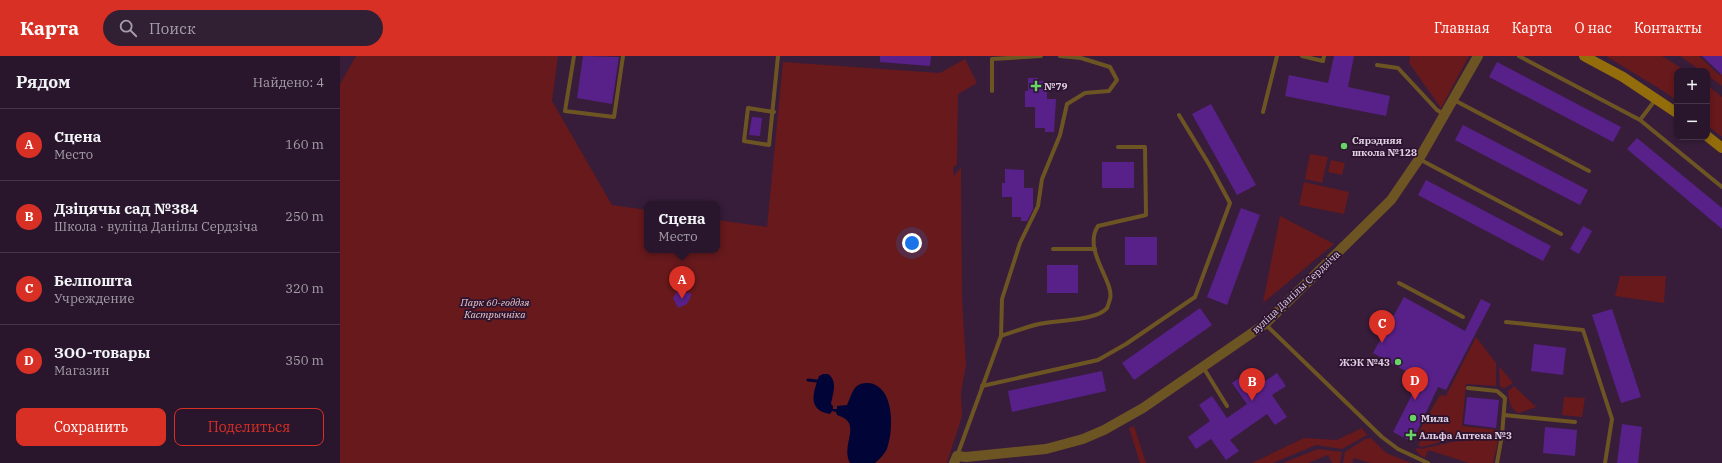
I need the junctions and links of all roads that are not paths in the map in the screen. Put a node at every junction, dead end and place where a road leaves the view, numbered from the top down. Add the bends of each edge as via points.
1 (574, 56) edge
2 (623, 56) edge
3 (778, 56) edge
4 (1041, 56) edge
5 (1060, 56) edge
6 (1277, 56) edge
7 (1302, 56) edge
8 (1324, 56) edge
9 (1478, 56) edge
10 (1519, 56) edge
11 (1587, 57) edge
12 (1378, 65) dead end
13 (992, 92) dead end
14 (1656, 99) junction
15 (1453, 100) junction
16 (1674, 111) edge
17 (774, 112) junction
18 (1263, 112) dead end
19 (1179, 115) dead end
20 (1445, 115) junction
21 (1640, 120) junction
22 (1710, 138) edge
23 (1118, 147) dead end
24 (1722, 148) edge
25 (1419, 159) junction
26 (1589, 171) dead end
27 (1722, 187) edge
28 (1561, 234) dead end
29 (1053, 249) dead end
30 (1095, 249) junction
31 (1399, 283) dead end
32 (1463, 317) dead end
33 (1506, 322) dead end
34 (1265, 324) junction
35 (1001, 336) junction
36 (1203, 367) junction
37 (982, 386) junction
38 (1468, 388) dead end
39 (1227, 406) dead end
40 (1504, 415) junction
41 (1575, 422) dead end
42 (956, 459) edge
43 (1428, 463) edge
44 (1497, 463) edge
45 (1605, 463) edge

1 - 2 lane via 565,110 614,117
3 - 17 lane
4 - 13 lane via 992,59
5 - 35 lane via 1081,58 1110,67 1117,80 1109,91 1085,93 1067,104 1060,135 1042,179 1038,206 1020,243 1002,299
6 - 18 lane
7 - 8 lane via 1323,61
9 - 15 street, вуліца Данілы Сердзіча
10 - 21 lane
11 - 14 main road
12 - 20 lane via 1398,68 1437,110
14 - 16 main road
14 - 21 lane
15 - 20 street, вуліца Данілы Сердзіча
15 - 26 lane
17 - 17 lane via 770,145 744,141 748,108
19 - 37 lane via 1230,203 1195,297 1098,360
20 - 25 street, вуліца Данілы Сердзіча
21 - 27 lane
22 - 24 main road
23 - 30 lane via 1145,147 1146,215 1098,226 1094,232
25 - 28 lane
25 - 34 street, вуліца Данілы Сердзіча via 1391,200
29 - 30 lane
30 - 35 lane via 1111,297 1107,308 1096,315 1039,324
31 - 32 lane
33 - 45 lane via 1583,330 1612,419
34 - 36 street, вуліца Данілы Сердзіча
34 - 43 lane via 1382,437 1398,449
35 - 37 lane
36 - 39 lane
36 - 42 street, вуліца Данілы Сердзіча via 1143,408 1083,439 1046,449
37 - 42 lane
38 - 40 lane via 1498,391 1505,398
40 - 41 lane
40 - 44 lane

